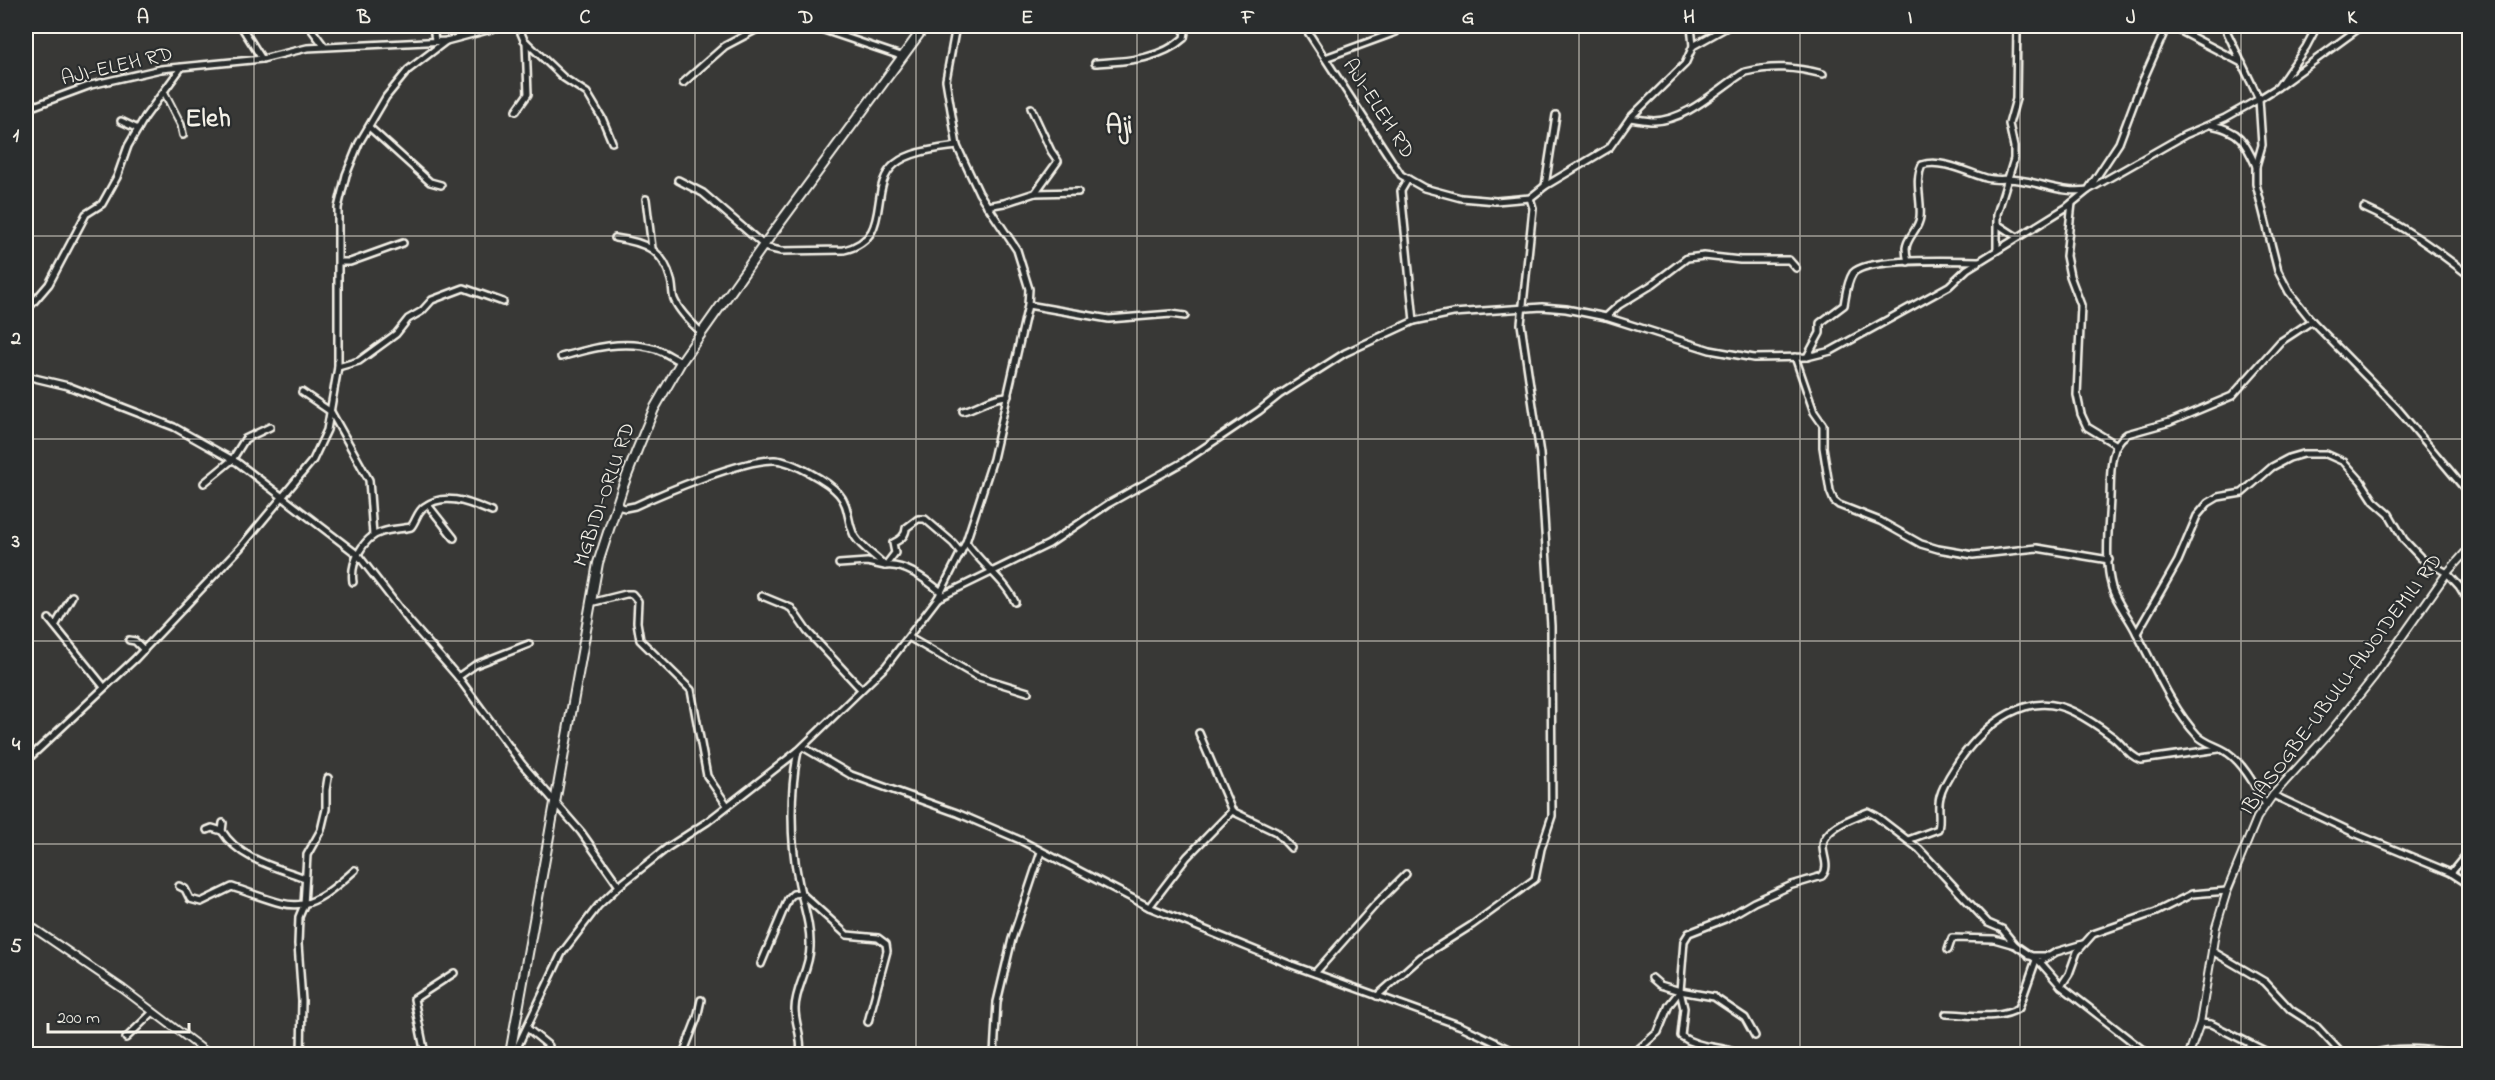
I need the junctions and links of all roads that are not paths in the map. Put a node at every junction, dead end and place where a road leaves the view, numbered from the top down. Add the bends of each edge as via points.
1 (241, 26) edge
2 (309, 26) edge
3 (433, 26) edge
4 (503, 26) edge
5 (518, 26) edge
6 (763, 26) edge
7 (812, 26) edge
8 (925, 26) edge
9 (956, 26) edge
10 (1186, 26) edge
11 (1304, 26) edge
12 (1400, 26) edge
13 (1691, 26) edge
14 (1729, 26) edge
15 (2017, 26) edge
16 (2169, 26) edge
17 (2224, 26) edge
18 (2317, 26) edge
19 (2362, 26) edge
20 (435, 41) junction
21 (446, 41) junction
22 (526, 42) junction
23 (324, 46) junction
24 (1693, 46) junction
25 (901, 56) junction
26 (1326, 58) junction
27 (262, 59) junction
28 (1095, 63) dead end
29 (2243, 63) junction
30 (181, 68) junction
31 (1823, 74) dead end
32 (683, 83) dead end
33 (2278, 87) junction
34 (164, 92) junction
35 (2259, 99) junction
36 (1031, 108) dead end
37 (26, 109) edge
38 (516, 111) dead end
39 (1556, 115) dead end
40 (1630, 118) junction
41 (121, 121) dead end
42 (2209, 125) junction
43 (369, 127) junction
44 (138, 129) junction
45 (183, 135) dead end
46 (612, 142) dead end
47 (957, 146) junction
48 (2256, 166) junction
49 (1408, 179) junction
50 (678, 180) dead end
51 (2007, 181) junction
52 (441, 185) dead end
53 (1545, 186) junction
54 (2088, 190) junction
55 (1078, 192) dead end
56 (1035, 193) junction
57 (1530, 198) junction
58 (646, 199) dead end
59 (2072, 203) junction
60 (987, 206) junction
61 (2364, 208) dead end
62 (1997, 224) junction
63 (2017, 237) junction
64 (615, 238) dead end
65 (403, 243) dead end
66 (763, 246) junction
67 (652, 248) junction
68 (1997, 249) junction
69 (1980, 261) junction
70 (339, 262) junction
71 (1908, 262) junction
72 (1796, 268) dead end
73 (2469, 276) edge
74 (503, 302) dead end
75 (1028, 305) junction
76 (1523, 307) junction
77 (26, 311) edge
78 (1185, 316) dead end
79 (1606, 317) junction
80 (1414, 321) junction
81 (2312, 321) junction
82 (700, 332) junction
83 (561, 357) dead end
84 (1795, 357) junction
85 (1807, 357) junction
86 (681, 362) junction
87 (338, 367) junction
88 (26, 376) edge
89 (302, 392) dead end
90 (1008, 396) junction
91 (963, 411) dead end
92 (331, 412) junction
93 (270, 427) dead end
94 (2115, 444) junction
95 (232, 460) junction
96 (204, 483) dead end
97 (2469, 495) edge
98 (282, 497) junction
99 (428, 505) junction
100 (616, 506) junction
101 (492, 512) dead end
102 (374, 535) junction
103 (454, 538) dead end
104 (966, 542) junction
105 (2469, 547) edge
106 (961, 553) junction
107 (358, 555) junction
108 (2109, 560) junction
109 (839, 564) dead end
110 (885, 566) junction
111 (990, 572) junction
112 (2447, 573) junction
113 (353, 582) dead end
114 (939, 595) junction
115 (72, 596) dead end
116 (762, 596) dead end
117 (1015, 602) dead end
118 (590, 603) junction
119 (2469, 604) edge
120 (49, 619) dead end
121 (55, 626) junction
122 (2137, 633) junction
123 (910, 638) junction
124 (129, 640) dead end
125 (529, 644) dead end
126 (144, 650) junction
127 (458, 676) junction
128 (104, 687) junction
129 (861, 689) junction
130 (1028, 692) dead end
131 (1199, 732) dead end
132 (801, 749) junction
133 (2220, 749) junction
134 (2469, 757) edge
135 (26, 761) edge
136 (328, 777) dead end
137 (2273, 795) junction
138 (554, 803) junction
139 (727, 805) junction
140 (2266, 805) junction
141 (1233, 811) junction
142 (224, 823) dead end
143 (207, 830) dead end
144 (222, 831) junction
145 (1908, 840) junction
146 (1291, 848) dead end
147 (2469, 850) edge
148 (1041, 852) junction
149 (355, 870) dead end
150 (2451, 873) junction
151 (1406, 874) dead end
152 (305, 878) junction
153 (619, 885) junction
154 (179, 886) dead end
155 (2469, 890) edge
156 (2227, 891) junction
157 (801, 894) junction
158 (304, 905) junction
159 (1149, 908) junction
160 (26, 923) edge
161 (2083, 944) junction
162 (2015, 945) junction
163 (1948, 950) dead end
164 (2211, 951) junction
165 (2029, 956) junction
166 (2048, 956) junction
167 (2038, 961) junction
168 (761, 964) dead end
169 (454, 973) dead end
170 (1315, 973) junction
171 (1652, 978) dead end
172 (2061, 986) junction
173 (1680, 991) junction
174 (1377, 996) junction
175 (701, 1000) dead end
176 (153, 1012) junction
177 (1946, 1014) dead end
178 (868, 1022) dead end
179 (2200, 1023) junction
180 (527, 1028) junction
181 (1755, 1036) dead end
182 (126, 1038) dead end
183 (549, 1046) dead end
184 (209, 1054) edge
185 (301, 1054) edge
186 (425, 1054) edge
187 (512, 1054) edge
188 (682, 1054) edge
189 (800, 1054) edge
190 (994, 1054) edge
191 (1520, 1054) edge
192 (1633, 1054) edge
193 (1739, 1054) edge
194 (2148, 1054) edge
195 (2189, 1054) edge
196 (2271, 1054) edge
197 (2342, 1054) edge
198 (2373, 1054) edge
199 (2462, 1054) edge

1 - 27 street
2 - 23 street
3 - 20 street
4 - 21 street, AJI-ELEH RD
5 - 22 street
6 - 32 street via 724,46
7 - 25 street
8 - 25 main road, MGBIDI-ORLU RD
9 - 47 street via 946,80
10 - 28 street via 1184,38 1164,52
11 - 26 street, AJI-ELEH RD
12 - 26 street via 1396,32
13 - 24 street
14 - 24 street
15 - 51 street via 2016,99 2008,124 2014,159
16 - 29 street
16 - 54 street via 2119,143
17 - 29 street
18 - 33 street
19 - 33 street
20 - 21 street, AJI-ELEH RD
20 - 23 street, AJI-ELEH RD
21 - 43 street via 408,70
22 - 38 street via 528,94
22 - 46 street via 586,93
23 - 27 street, AJI-ELEH RD
24 - 40 street via 1685,64
25 - 66 main road, MGBIDI-ORLU RD
26 - 49 street, AJI-ELEH RD via 1401,175
27 - 30 street, AJI-ELEH RD
29 - 35 street
30 - 34 street
30 - 37 street, AJI-ELEH RD via 91,86
31 - 40 street via 1788,66 1754,69 1687,111 1654,121
33 - 35 street
34 - 44 street
34 - 45 street
35 - 42 street
35 - 48 street via 2262,145
36 - 56 street via 1058,161
39 - 53 street
40 - 53 street via 1609,148
41 - 44 street
42 - 48 street via 2239,135
42 - 54 street
43 - 52 street via 412,168
43 - 70 street via 358,143 338,208
44 - 77 street via 102,204 86,214 49,284
47 - 60 street
47 - 66 street via 915,154 896,163 885,178 873,231 854,247 781,251
48 - 81 street via 2257,192 2278,271
49 - 57 street, AJI-ELEH RD via 1424,188 1461,198
49 - 80 street via 1401,191
50 - 66 street via 703,193
51 - 54 street
51 - 62 street
51 - 71 street via 1933,163 1922,165 1918,192 1921,215 1906,246
53 - 57 street
54 - 59 street
55 - 56 street
56 - 60 street
57 - 76 street via 1533,208
58 - 67 street
59 - 63 street
59 - 94 street via 2066,256 2081,305 2077,395 2087,427
60 - 75 street via 1017,250 1029,290
61 - 73 street via 2422,239
62 - 63 street
62 - 68 street
63 - 68 street
64 - 67 street
65 - 70 street via 350,262
66 - 82 main road, MGBIDI-ORLU RD
67 - 82 street via 671,278 674,299
68 - 69 street
69 - 71 street
69 - 85 street via 1949,286 1912,307 1831,351
70 - 87 street
71 - 85 street via 1877,263 1852,274 1844,305 1820,323 1820,333
72 - 79 street via 1789,261 1687,258
74 - 87 street via 464,288 442,296 432,300 396,334 359,361
75 - 78 street via 1109,319
75 - 90 street
76 - 79 street via 1566,309
76 - 80 street
76 - 174 street via 1521,324 1540,454 1551,626 1552,816 1535,879 1422,957
79 - 84 street via 1710,350 1754,358
80 - 111 street via 1345,353 1183,462 1108,504 1049,544
81 - 94 street via 2280,342 2232,396 2170,422 2127,434
81 - 97 street via 2397,408
82 - 86 main road, MGBIDI-ORLU RD
83 - 86 street via 606,345 632,345 656,349
84 - 85 street
84 - 108 street via 1814,412 1823,425 1823,447 1834,501 1938,549 1973,555 2037,548
86 - 100 main road, MGBIDI-ORLU RD via 654,409
87 - 92 street
88 - 95 street via 68,386 174,427
89 - 92 street
90 - 91 street
90 - 104 street via 993,459
92 - 98 street via 313,460
92 - 102 street via 369,480
93 - 95 street via 245,439
94 - 108 street via 2110,481
95 - 96 street
95 - 98 street
98 - 107 street
98 - 126 street
99 - 101 street via 454,499
99 - 102 street via 411,527
99 - 103 street
100 - 110 street via 635,506 743,466 777,460 802,469 840,494 854,535
100 - 118 main road, MGBIDI-ORLU RD
102 - 107 street
104 - 106 street
104 - 111 street
105 - 112 street, IBIASOGBE-UBULU-AWOIDEMILI RD
106 - 110 street via 925,519 918,519 906,528 901,540 893,543 896,553
106 - 114 street
107 - 113 street
107 - 127 street
108 - 122 street via 2112,587
109 - 110 street via 867,562
110 - 114 street via 893,564 924,578
111 - 114 street
111 - 117 street via 1011,592
112 - 119 street
112 - 122 street via 2421,558 2404,540 2389,514 2373,501 2344,462 2326,454 2303,454 2272,468 2241,493 2208,503 2197,516 2178,561
112 - 137 street, IBIASOGBE-UBULU-AWOIDEMILI RD via 2373,678
114 - 123 street
115 - 121 street
116 - 129 street via 791,608 807,632
118 - 138 main road, MGBIDI-ORLU RD
118 - 139 street via 626,594 632,594 638,601 640,640 691,690 707,776
120 - 121 street
121 - 128 street
122 - 133 street via 2198,736
123 - 129 street
123 - 130 street via 976,676
124 - 126 street
125 - 127 street via 475,664
126 - 128 street
127 - 138 street
128 - 135 street
129 - 132 street
131 - 141 street
132 - 139 street
132 - 148 street via 851,775 957,813
132 - 157 street via 795,767 793,814
133 - 140 street via 2239,764
133 - 145 street via 2141,760 2114,738 2060,706 2014,710 1990,724 1949,776 1939,798 1938,829
134 - 147 street
136 - 152 street via 326,809 321,830 307,855
137 - 140 street, IBIASOGBE-UBULU-AWOIDEMILI RD
137 - 150 street
138 - 153 street via 581,832
138 - 187 main road, MGBIDI-ORLU RD
139 - 153 street
140 - 156 street, IBIASOGBE-UBULU-AWOIDEMILI RD
141 - 146 street via 1276,832
141 - 159 street via 1187,857
142 - 144 street
143 - 144 street
144 - 152 street via 228,841 252,859
145 - 162 street via 1988,923 2002,929
145 - 173 street via 1870,813 1837,827 1824,839 1826,868 1822,876 1759,900 1688,935 1684,941
147 - 150 street
148 - 159 street
148 - 190 street via 1012,939 998,1002
149 - 158 street
150 - 155 street via 2465,882
151 - 170 street
152 - 158 street
153 - 180 street via 562,953
154 - 158 street via 190,899 201,902 232,887 281,905
156 - 161 street via 2192,894 2156,912 2093,934
156 - 164 street, IBIASOGBE-UBULU-AWOIDEMILI RD
157 - 168 street via 788,899
157 - 178 street via 847,935 878,938 886,944
157 - 189 street via 810,948 795,1009 801,1035
158 - 185 street via 299,917 298,944
159 - 170 street
160 - 176 street
161 - 166 street
161 - 172 street
162 - 163 street via 1994,939 1952,938
162 - 165 street
164 - 179 street, IBIASOGBE-UBULU-AWOIDEMILI RD
164 - 197 street via 2265,982 2290,1010 2316,1026
165 - 166 street
165 - 167 street
166 - 167 street
167 - 172 street
167 - 177 street via 2019,1008 2012,1013
169 - 186 street via 414,999
170 - 174 street
171 - 173 street
172 - 194 street
173 - 181 street via 1714,997 1745,1018
173 - 192 street via 1669,1005 1659,1032
173 - 193 street via 1684,1008 1681,1036 1692,1044
174 - 191 street via 1461,1026
175 - 188 street
176 - 182 street
176 - 184 street
179 - 195 street, IBIASOGBE-UBULU-AWOIDEMILI RD
179 - 196 street via 2211,1024
180 - 183 street
180 - 187 street
198 - 199 street via 2417,1049

